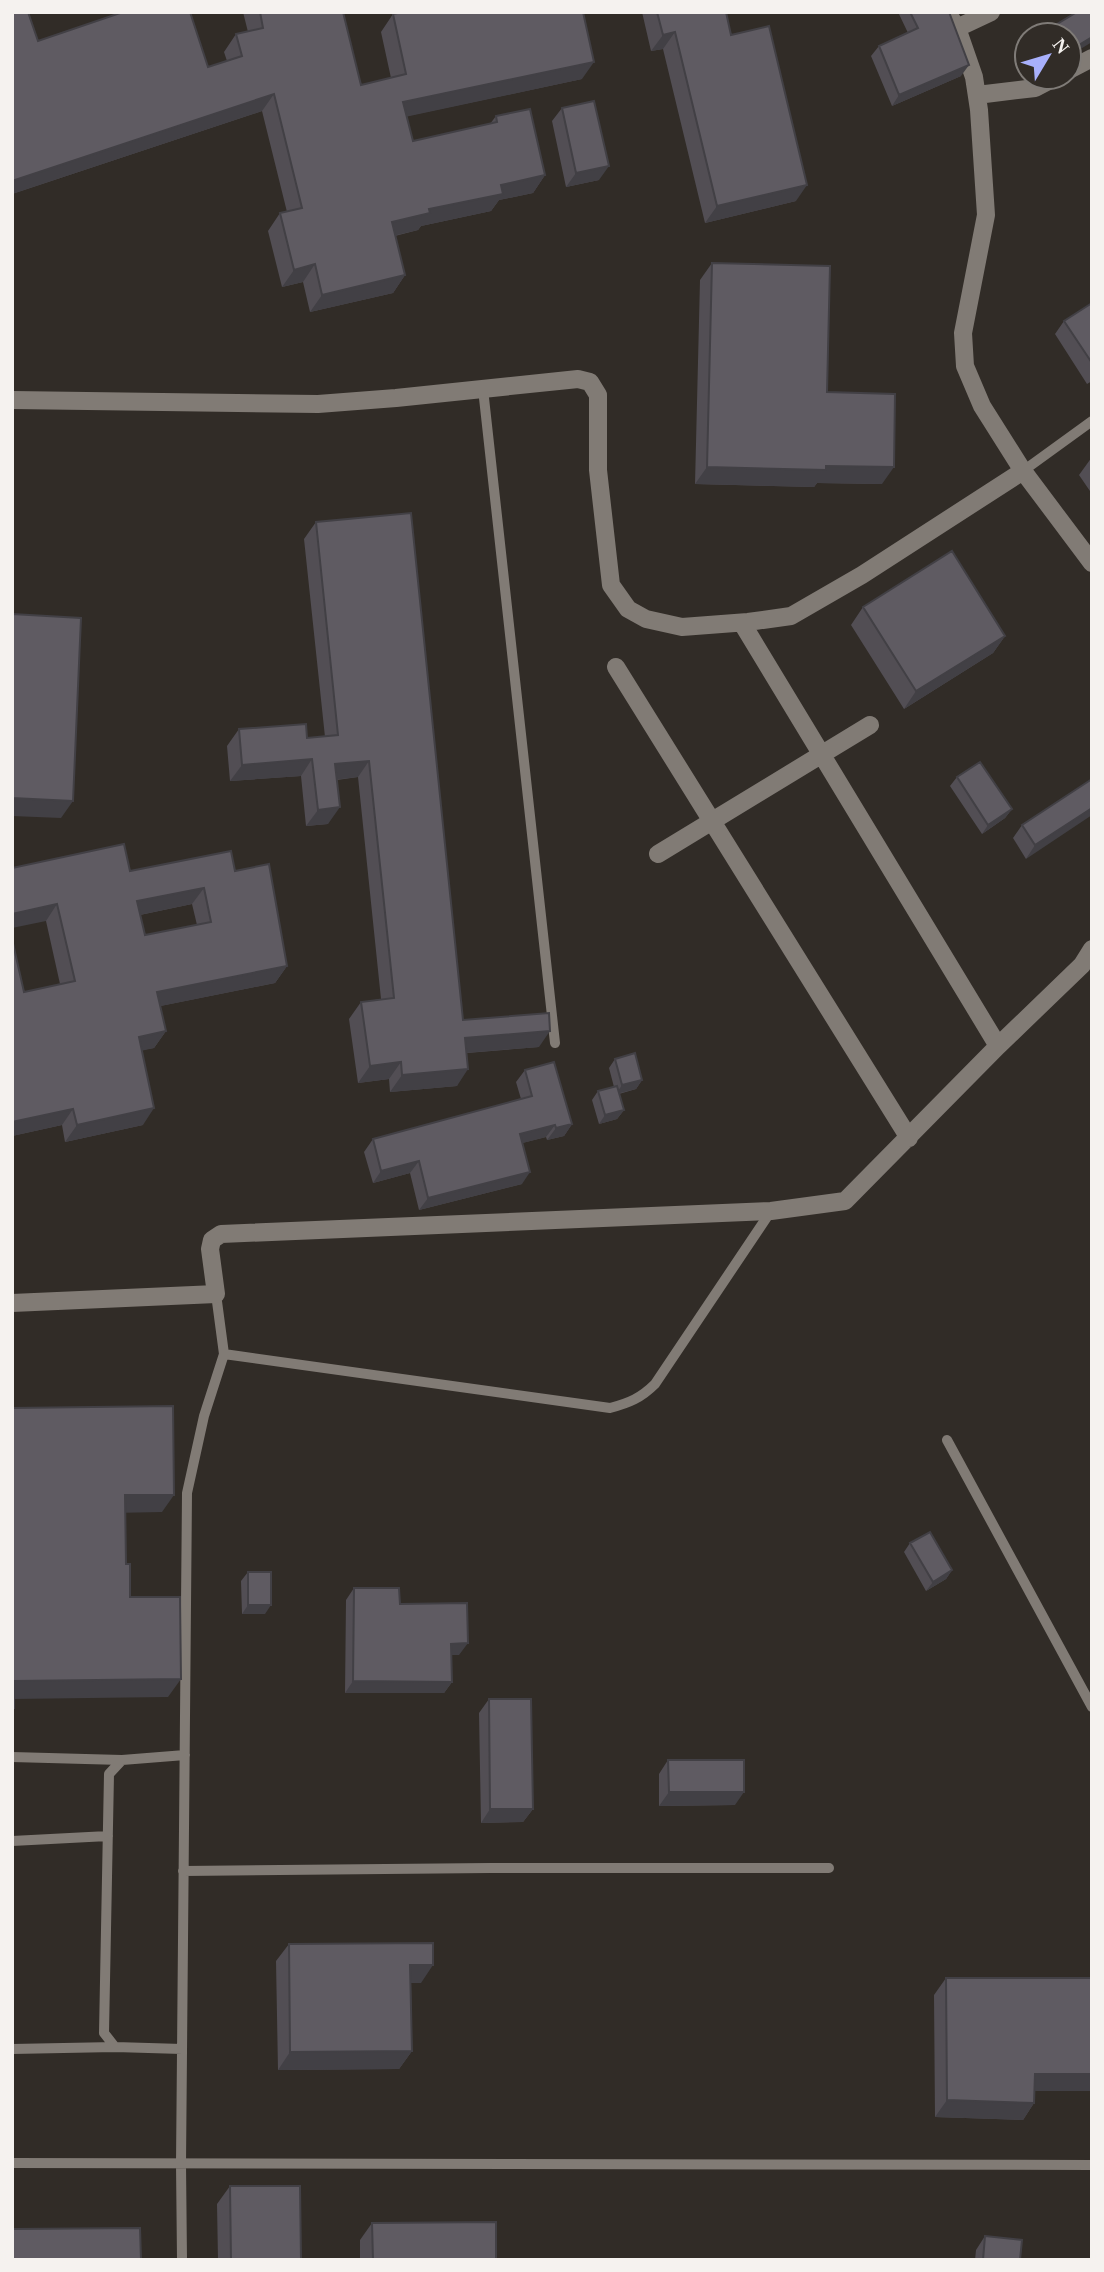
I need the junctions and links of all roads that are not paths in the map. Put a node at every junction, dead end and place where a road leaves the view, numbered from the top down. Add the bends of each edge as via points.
1 (947, 12) edge
2 (991, 12) edge
3 (957, 28) junction
4 (1013, 91) edge
5 (977, 95) junction
6 (484, 389) junction
7 (12, 400) edge
8 (1092, 421) edge
9 (1023, 471) junction
10 (1092, 563) edge
11 (742, 623) junction
12 (616, 667) dead end
13 (870, 725) dead end
14 (822, 755) junction
15 (712, 821) junction
16 (658, 854) dead end
17 (1092, 948) edge
18 (555, 1043) dead end
19 (998, 1046) junction
20 (909, 1138) junction
21 (771, 1211) junction
22 (216, 1294) junction
23 (12, 1303) edge
24 (224, 1354) junction
25 (947, 1440) dead end
26 (1092, 1707) edge
27 (185, 1755) junction
28 (12, 1757) edge
29 (122, 1760) junction
30 (107, 1836) junction
31 (12, 1841) edge
32 (829, 1868) dead end
33 (183, 1871) junction
34 (115, 2047) junction
35 (12, 2049) edge
36 (182, 2049) junction
37 (12, 2163) edge
38 (181, 2164) junction
39 (1092, 2165) edge
40 (183, 2260) edge

1 - 3 street
2 - 3 street
3 - 5 street
4 - 5 street
5 - 9 street via 986,215 963,333 965,366 982,406
6 - 7 street via 318,404
6 - 11 street via 578,379 590,382 598,395 598,470 611,585 628,609 646,619 682,627
6 - 18 lane
8 - 9 lane
9 - 10 street
9 - 11 street via 792,616
11 - 14 street
12 - 15 street
13 - 14 street
14 - 15 street
14 - 19 street
15 - 16 street
15 - 20 street
17 - 19 street via 1082,965
19 - 20 street
20 - 21 street via 845,1201
21 - 22 street via 221,1234 212,1240 210,1249
21 - 24 lane via 655,1384 630,1403 610,1408
22 - 23 street
22 - 24 lane
24 - 27 lane via 187,1493
25 - 26 lane
27 - 29 lane
27 - 33 lane
28 - 29 lane
29 - 30 lane via 108,1774
30 - 31 lane
30 - 34 lane via 104,2033
32 - 33 lane
33 - 36 lane
34 - 35 lane
34 - 36 lane
36 - 38 lane
37 - 38 lane
38 - 39 lane
38 - 40 lane

